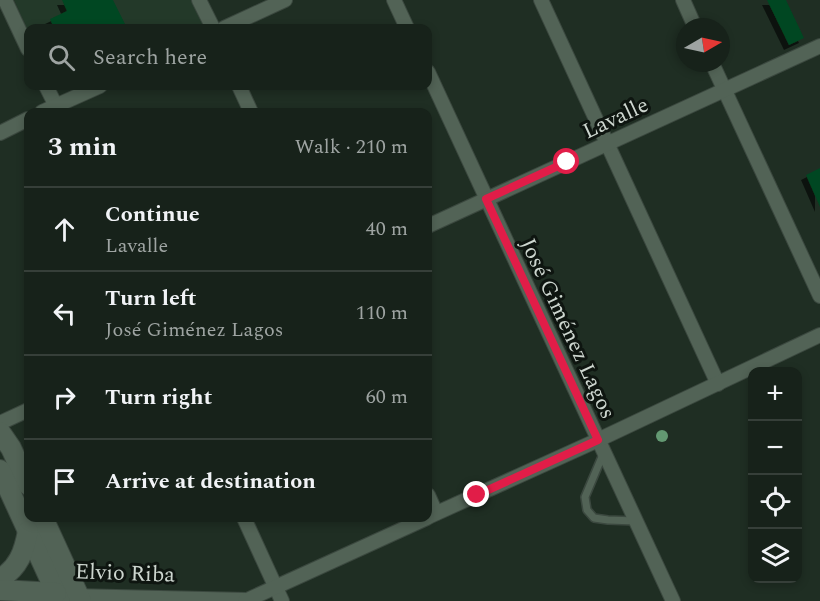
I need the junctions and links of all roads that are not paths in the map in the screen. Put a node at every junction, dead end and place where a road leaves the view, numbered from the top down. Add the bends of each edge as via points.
1 (5, 0) edge
2 (199, 0) edge
3 (285, 0) edge
4 (394, 0) edge
5 (541, 0) edge
6 (683, 0) edge
7 (691, 18) edge
8 (211, 24) edge
9 (233, 24) edge
10 (405, 24) edge
11 (24, 40) edge
12 (820, 46) edge
13 (716, 72) edge
14 (432, 81) edge
15 (48, 90) edge
16 (93, 90) edge
17 (241, 90) edge
18 (724, 90) junction
19 (57, 108) edge
20 (60, 108) edge
21 (249, 108) edge
22 (24, 121) edge
23 (0, 133) edge
24 (607, 144) junction
25 (486, 199) junction
26 (432, 224) edge
27 (820, 296) edge
28 (820, 335) edge
29 (718, 384) junction
30 (24, 412) edge
31 (0, 423) edge
32 (0, 432) edge
33 (601, 446) junction
34 (0, 470) edge
35 (24, 476) edge
36 (432, 515) edge
37 (636, 521) junction
38 (44, 522) edge
39 (246, 522) edge
40 (417, 522) edge
41 (27, 531) junction
42 (0, 579) edge
43 (276, 587) junction
44 (0, 590) edge
45 (69, 598) edge
46 (247, 600) edge
47 (282, 601) edge
48 (673, 601) edge

1 - 11 street
2 - 8 street
3 - 9 street
4 - 10 street
5 - 24 street
6 - 7 street
12 - 18 street, Lavalle
13 - 18 street
14 - 25 street, José Giménez Lagos
15 - 19 street
16 - 20 street
17 - 21 street
18 - 24 street, Lavalle
18 - 27 street
22 - 23 street
24 - 25 street, Lavalle
24 - 29 street
25 - 26 street, Lavalle
25 - 33 street, José Giménez Lagos
28 - 29 street
29 - 33 street
30 - 31 street
32 - 35 main road
33 - 36 street
33 - 37 street, José Giménez Lagos
33 - 37 lane via 585,497 587,510 594,518
34 - 41 main road
37 - 48 street, José Giménez Lagos
38 - 45 main road
39 - 43 street
40 - 43 street
41 - 42 main road via 16,565
41 - 45 main road
43 - 46 street
43 - 47 street
44 - 45 main road, Elvio Riba
45 - 46 street, Elvio Riba

